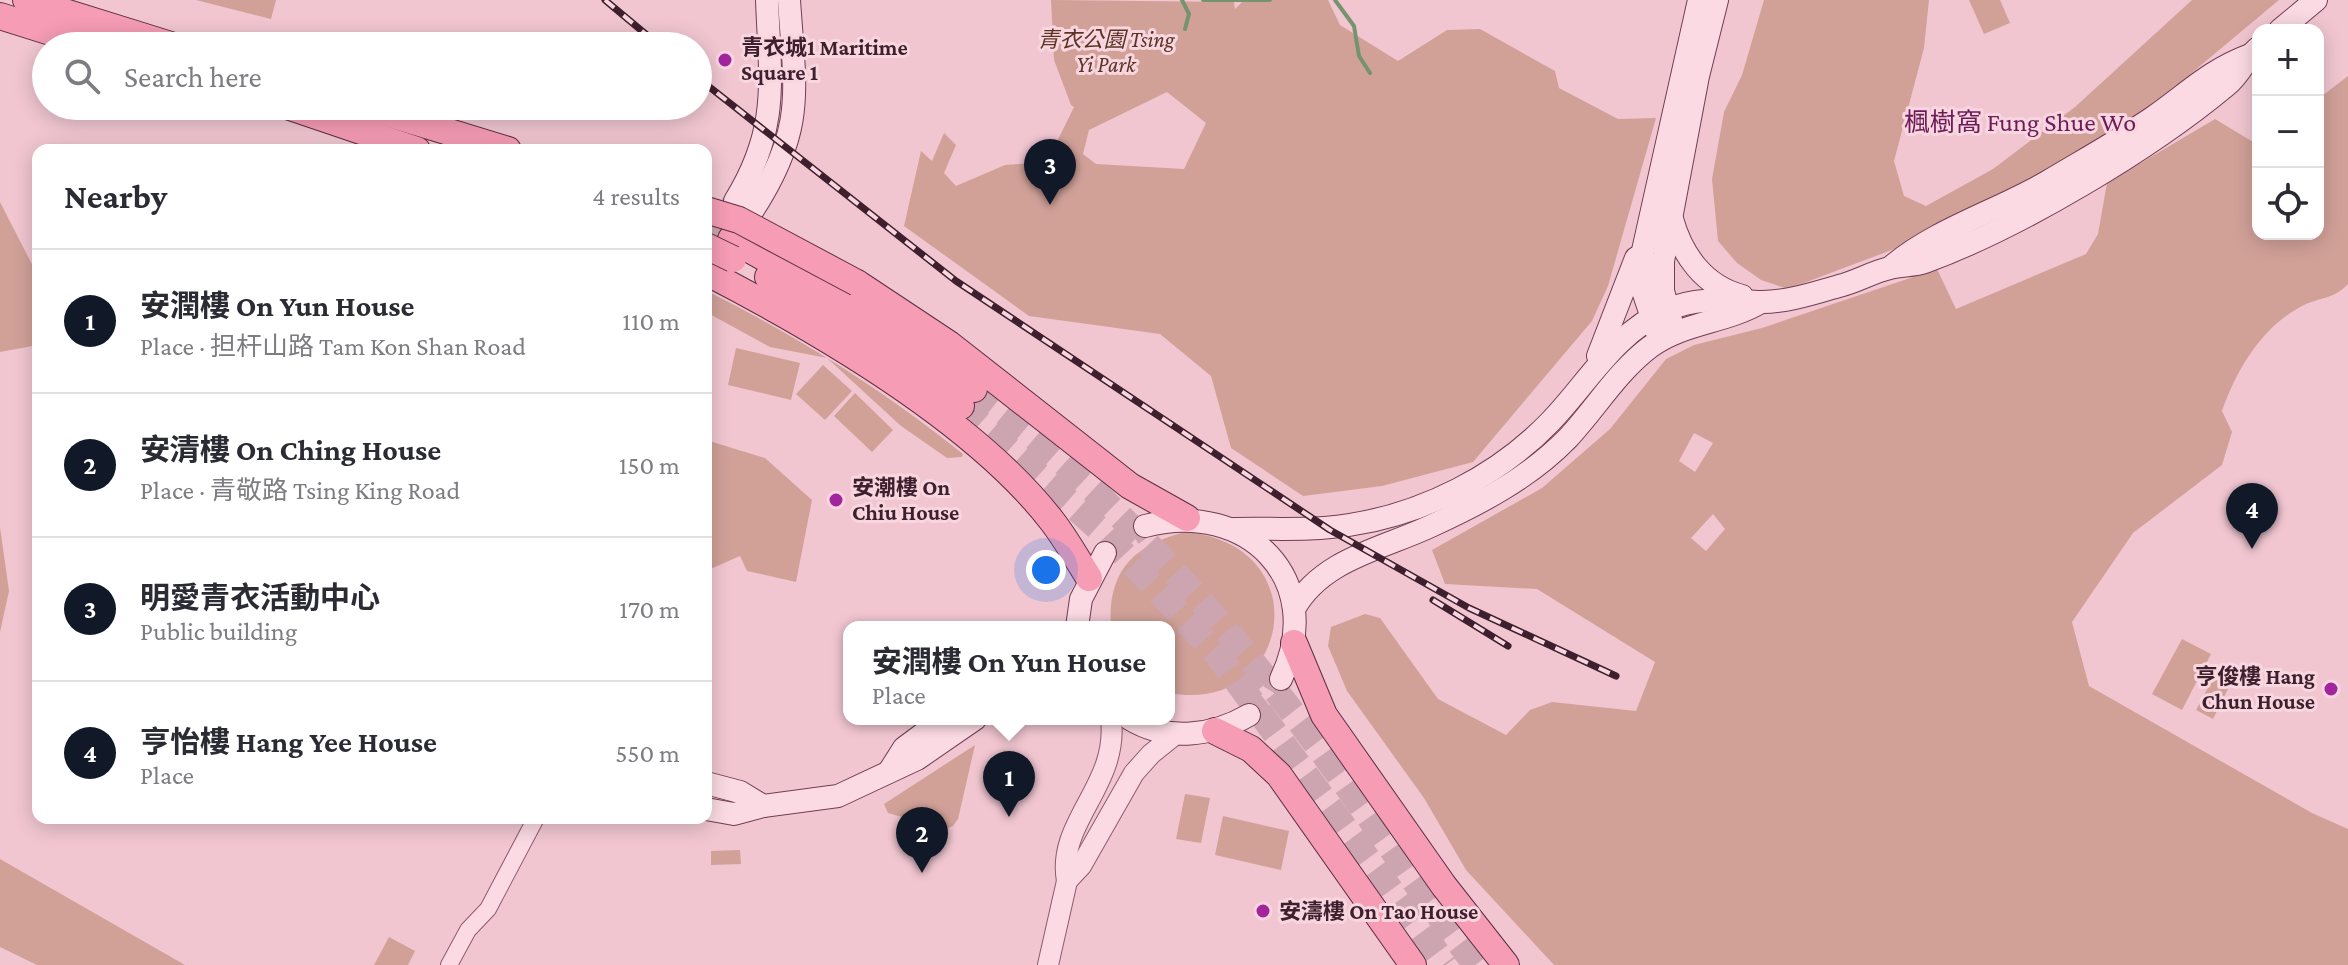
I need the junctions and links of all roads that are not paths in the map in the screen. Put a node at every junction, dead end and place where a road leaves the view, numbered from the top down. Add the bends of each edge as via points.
1 (26, 0) edge
2 (767, 0) edge
3 (1699, 0) edge
4 (1717, 0) edge
5 (2316, 0) edge
6 (789, 3) edge
7 (0, 16) edge
8 (2287, 24) edge
9 (51, 32) edge
10 (129, 32) edge
11 (769, 41) junction
12 (2252, 53) edge
13 (328, 120) edge
14 (410, 120) edge
15 (399, 144) edge
16 (488, 144) edge
17 (712, 212) edge
18 (1671, 214) junction
19 (1648, 226) junction
20 (712, 230) edge
21 (712, 249) edge
22 (712, 275) edge
23 (1761, 302) junction
24 (1658, 315) junction
25 (1668, 336) junction
26 (1590, 371) junction
27 (1187, 518) junction
28 (1145, 526) tunnel mouth
29 (1234, 529) junction
30 (1105, 553) tunnel mouth
31 (1089, 578) junction
32 (1294, 609) junction
33 (1076, 621) edge
34 (1294, 643) junction
35 (1281, 679) tunnel mouth
36 (1249, 715) tunnel mouth
37 (935, 725) edge
38 (966, 725) edge
39 (1111, 725) edge
40 (1144, 725) edge
41 (1215, 731) junction
42 (1176, 734) junction
43 (890, 770) junction
44 (712, 785) edge
45 (763, 806) junction
46 (712, 810) edge
47 (533, 824) edge
48 (1067, 881) junction
49 (449, 965) edge
50 (1048, 965) edge
51 (1413, 965) edge
52 (1506, 965) edge

1 - 10 main road
2 - 11 main road
3 - 19 main road
4 - 18 main road
5 - 8 main road
6 - 11 main road
6 - 11 main road via 797,82 791,130 773,175 744,206 768,123
7 - 9 main road
12 - 23 main road via 2216,68 2096,153 1995,211 1911,250 1890,268 1839,286
13 - 15 main road
14 - 16 main road
17 - 27 main road, bridge via 739,220 857,283 949,344 1130,486
18 - 23 main road via 1687,257 1703,275 1732,293
18 - 24 main road
19 - 24 main road via 1640,275
19 - 26 main road
20 - 21 main road, bridge via 842,299 968,398
22 - 31 main road via 834,343 933,412 1052,521
23 - 24 main road via 1707,300
23 - 25 main road via 1739,315
24 - 25 main road
24 - 26 main road
25 - 32 main road via 1638,357 1568,438 1522,477 1475,505 1331,568 1305,589
26 - 29 main road via 1517,452 1481,477 1423,505 1348,525
27 - 28 main road
27 - 29 main road
29 - 32 main road via 1271,559 1288,584
30 - 31 main road
31 - 33 main road
32 - 34 main road
34 - 35 main road
34 - 52 main road via 1324,715
36 - 41 main road
37 - 43 main road via 904,748
38 - 43 main road via 917,759
39 - 48 street via 1109,765 1063,858
40 - 42 main road
41 - 42 main road
41 - 51 main road via 1251,749 1279,775
42 - 48 street via 1134,773
43 - 45 main road via 838,796
44 - 45 main road via 740,792
45 - 46 main road via 734,814
47 - 49 street via 488,909 468,930
48 - 50 street

